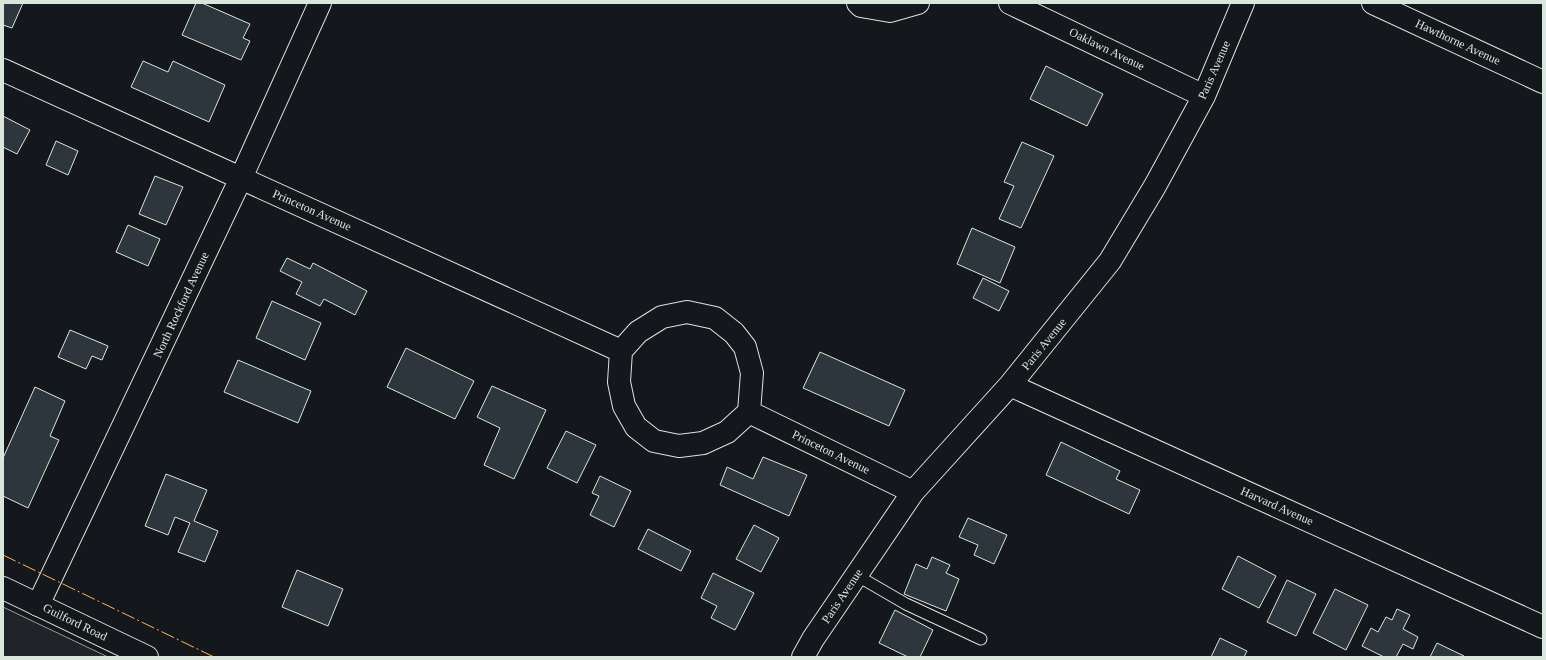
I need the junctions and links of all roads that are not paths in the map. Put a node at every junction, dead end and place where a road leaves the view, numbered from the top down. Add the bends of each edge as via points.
1 (320, 3) edge
2 (858, 3) edge
3 (918, 3) edge
4 (1010, 3) edge
5 (1243, 3) edge
6 (1373, 3) edge
7 (3, 70) edge
8 (1543, 82) edge
9 (1204, 96) junction
10 (241, 178) junction
11 (621, 351) junction
12 (1010, 385) junction
13 (750, 412) junction
14 (913, 492) junction
15 (856, 575) junction
16 (3, 588) edge
17 (38, 605) junction
18 (1543, 627) edge
19 (981, 639) dead end
20 (147, 657) edge
21 (803, 657) edge

1 - 10 street, North Rockford Avenue
2 - 3 street via 861,6 890,11
4 - 9 street, Oaklawn Avenue
5 - 9 street, Paris Avenue
6 - 8 street, Hawthorne Avenue
7 - 10 street, Princeton Avenue
9 - 12 street, Paris Avenue via 1110,261
10 - 11 street, Princeton Avenue
10 - 17 street, North Rockford Avenue
11 - 13 street via 619,382 624,406 636,427 654,440 678,446 703,443 727,432
11 - 13 street via 638,332 662,317 687,312 715,318 734,333 745,347 752,373
12 - 14 street, Paris Avenue
12 - 18 street, Harvard Avenue
13 - 14 street, Princeton Avenue
14 - 15 street, Paris Avenue
15 - 19 lane via 906,604
15 - 21 street, Paris Avenue
16 - 17 street, Guilford Road
17 - 20 street, Guilford Road

